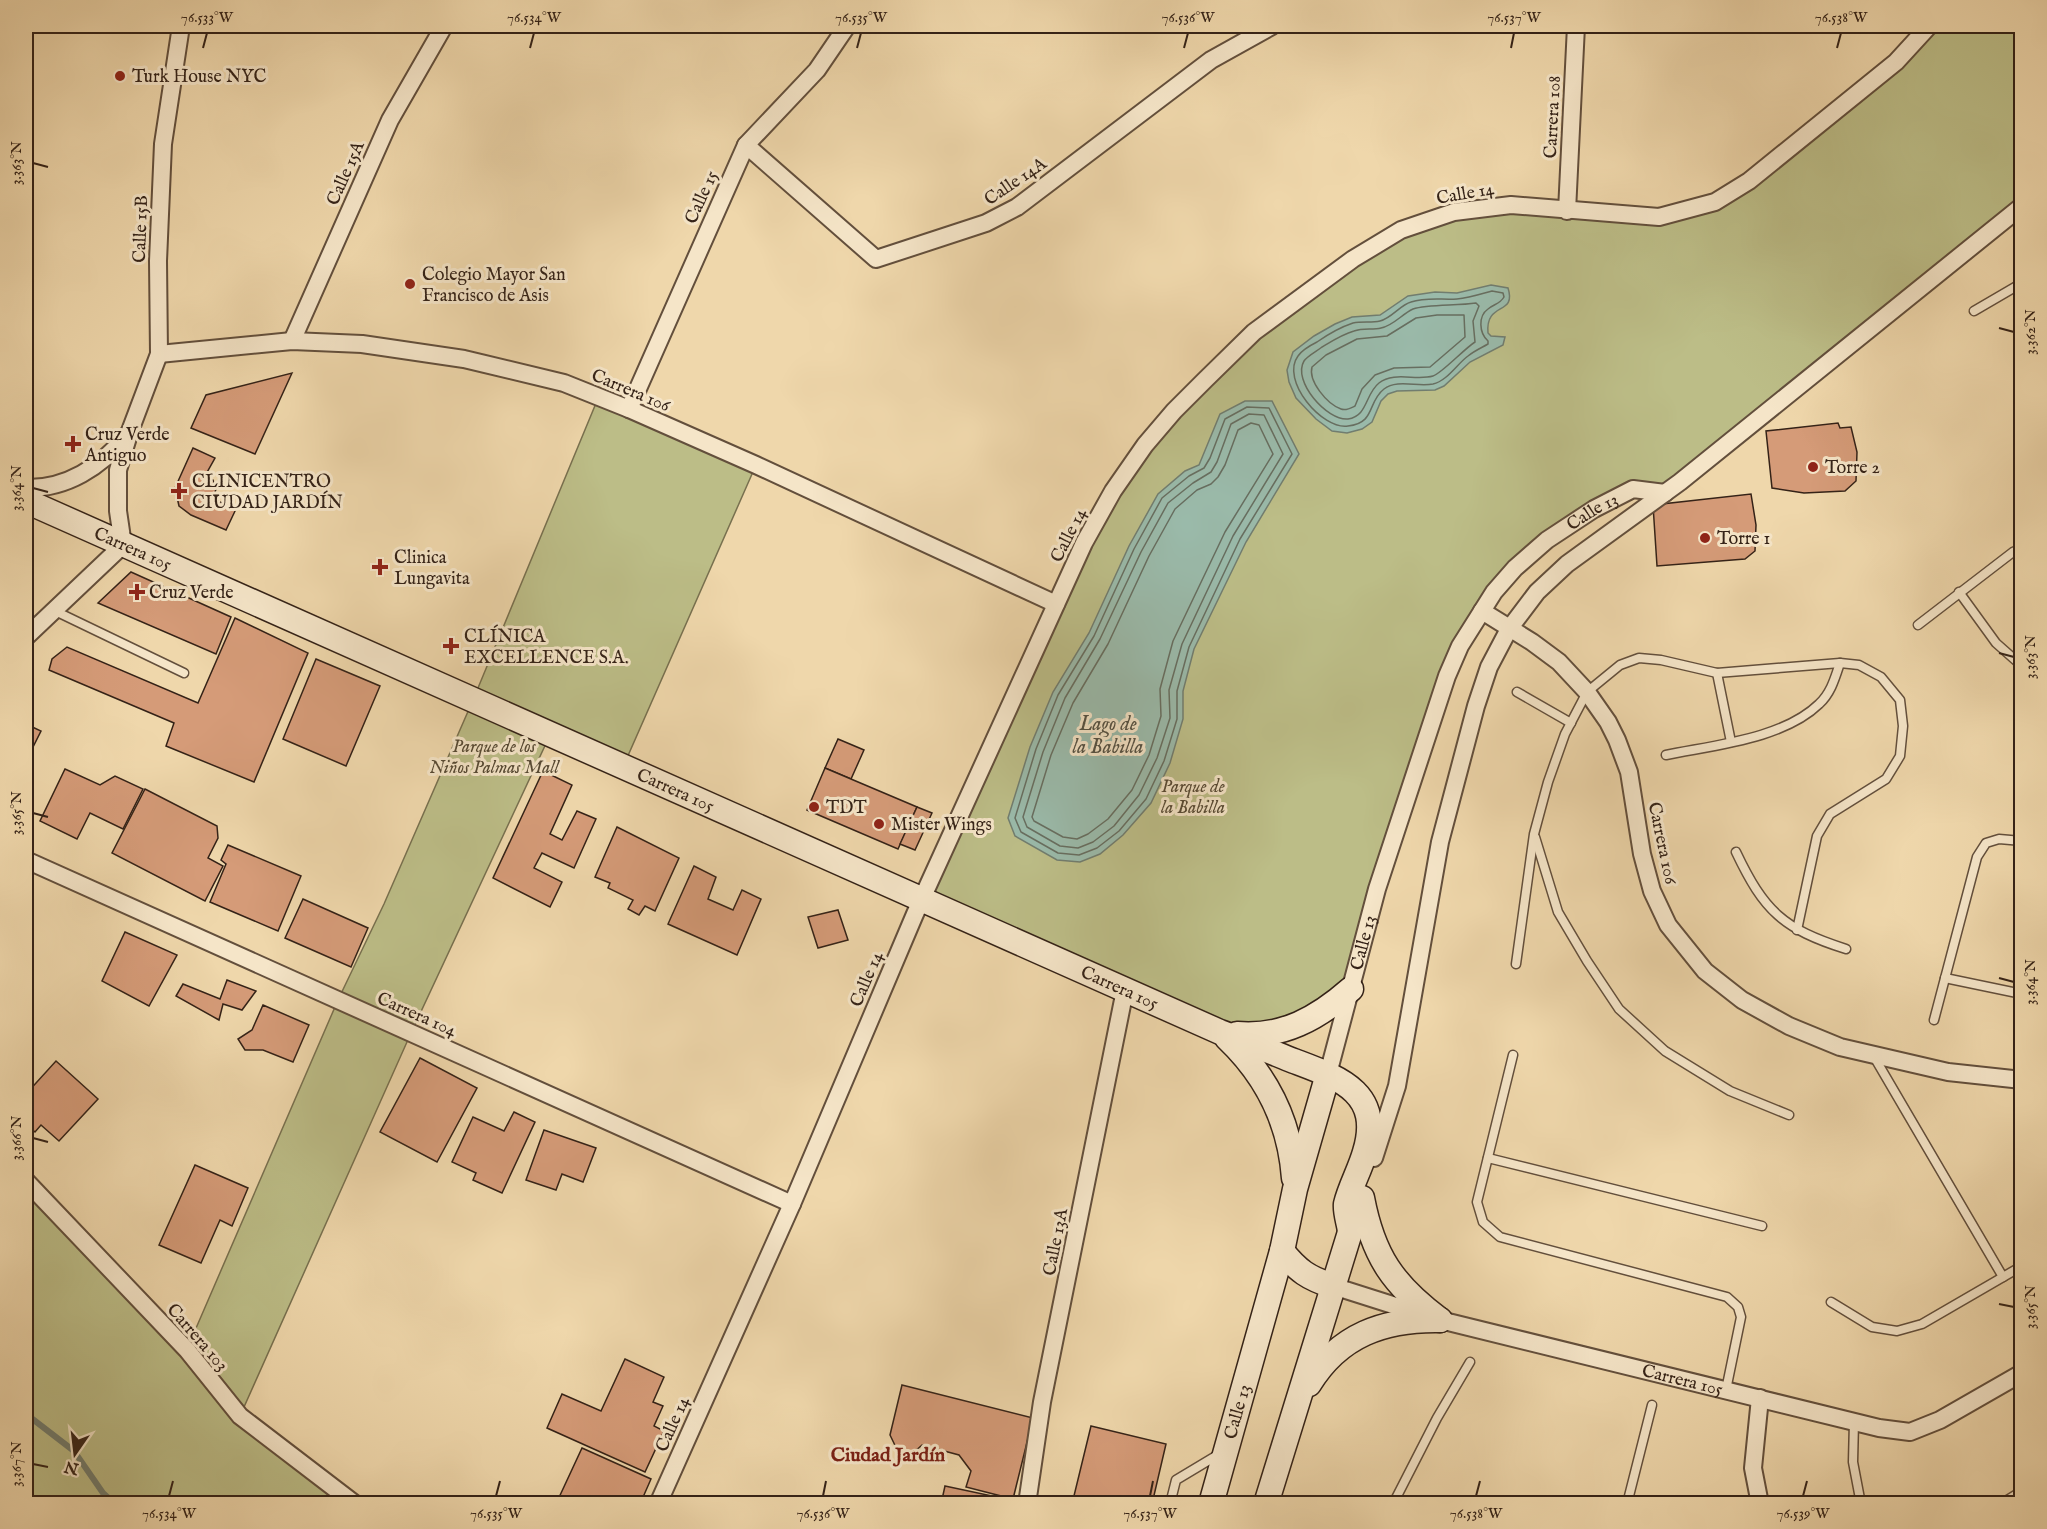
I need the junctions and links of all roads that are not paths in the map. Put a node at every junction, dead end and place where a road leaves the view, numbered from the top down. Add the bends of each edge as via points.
1 (181, 26) edge
2 (444, 26) edge
3 (847, 26) edge
4 (1272, 26) edge
5 (1576, 26) edge
6 (1929, 26) edge
7 (746, 145) junction
8 (2022, 206) edge
9 (1567, 211) junction
10 (2019, 284) edge
11 (2022, 297) edge
12 (1974, 311) dead end
13 (292, 341) junction
14 (159, 354) junction
15 (628, 409) junction
16 (130, 431) junction
17 (26, 488) edge
18 (1665, 493) junction
19 (26, 501) edge
20 (123, 545) junction
21 (2022, 548) edge
22 (1959, 592) junction
23 (1056, 604) junction
24 (53, 610) junction
25 (1482, 611) junction
26 (1918, 625) dead end
27 (1509, 629) junction
28 (26, 637) edge
29 (1840, 663) junction
30 (2022, 666) edge
31 (184, 673) dead end
32 (1717, 673) junction
33 (1517, 692) dead end
34 (1587, 692) junction
35 (1571, 723) junction
36 (1731, 742) junction
37 (1666, 755) dead end
38 (1534, 834) junction
39 (2022, 841) edge
40 (1736, 852) dead end
41 (26, 860) edge
42 (922, 900) junction
43 (1797, 930) junction
44 (1846, 950) dead end
45 (1516, 964) dead end
46 (1945, 978) junction
47 (1351, 989) junction
48 (1125, 990) junction
49 (2022, 994) edge
50 (1934, 1020) dead end
51 (1220, 1032) junction
52 (1513, 1055) dead end
53 (1874, 1055) junction
54 (1328, 1074) junction
55 (2022, 1080) edge
56 (1789, 1115) dead end
57 (1488, 1158) junction
58 (26, 1181) edge
59 (1295, 1189) junction
60 (1361, 1196) junction
61 (792, 1203) junction
62 (1762, 1226) dead end
63 (1350, 1232) junction
64 (1282, 1251) junction
65 (2022, 1266) edge
66 (2003, 1277) junction
67 (1333, 1286) junction
68 (1831, 1302) dead end
69 (1440, 1320) junction
70 (1470, 1362) dead end
71 (2022, 1373) edge
72 (1726, 1390) junction
73 (1760, 1398) junction
74 (1298, 1402) junction
75 (1652, 1405) dead end
76 (1854, 1422) junction
77 (1226, 1450) junction
78 (2022, 1491) edge
79 (355, 1503) edge
80 (658, 1503) edge
81 (1027, 1503) edge
82 (1170, 1503) edge
83 (1211, 1503) edge
84 (1266, 1503) edge
85 (1393, 1503) edge
86 (1626, 1503) edge
87 (1760, 1503) edge
88 (1861, 1503) edge
89 (2001, 1503) edge

1 - 14 street, Calle 15B via 162,144
2 - 13 street, Calle 15A via 390,120
3 - 7 street, Calle 15 via 817,70
4 - 7 street, Calle 14A via 1211,60 1017,207 986,223 876,259
5 - 9 street, Carrera 108
6 - 9 street, Calle 14 via 1896,62 1749,181 1715,202 1659,217
7 - 15 street, Calle 15
8 - 18 street, Calle 13
9 - 23 street, Calle 14 via 1511,205 1454,212 1401,230 1353,259 1254,332 1145,445 1107,501
10 - 11 lane
10 - 12 lane
13 - 14 street, Carrera 106
13 - 15 street, Carrera 106 via 362,344 464,359 564,383
14 - 16 street, Calle 15B
15 - 23 street, Carrera 106
16 - 17 street, Calle 15B via 88,471 61,483
16 - 20 street, Calle 15B via 118,470
18 - 25 street, Calle 13 via 1633,489 1594,509 1547,540 1515,568
18 - 27 street, Calle 13 via 1567,564
19 - 20 main road, Carrera 105
20 - 24 street
20 - 42 main road, Carrera 105
21 - 22 lane
22 - 26 lane
22 - 30 lane via 1996,643
23 - 42 street, Calle 14
24 - 28 street
24 - 31 lane
25 - 27 street, Carrera 106
25 - 47 street, Calle 13 via 1447,676 1377,889
27 - 34 street, Carrera 106 via 1559,662
27 - 60 street, Calle 13 via 1489,667 1476,706 1440,842 1397,1086
29 - 32 lane
29 - 36 lane via 1833,686 1820,704 1774,731
29 - 43 lane via 1859,665 1881,677 1900,700 1904,726 1900,756 1886,779 1830,814 1817,836
32 - 34 lane via 1639,658 1620,665
32 - 36 lane
33 - 35 lane
34 - 35 lane
34 - 53 street, Carrera 106 via 1608,722 1629,772 1652,891 1668,925 1690,953 1705,971 1742,1000 1779,1021 1840,1047
35 - 38 lane via 1548,782
36 - 37 lane
38 - 45 lane
38 - 56 lane via 1558,912 1619,1009 1665,1051 1730,1091
39 - 46 lane via 1999,839 1986,843 1977,857
40 - 43 lane via 1752,884 1772,910
41 - 61 street, Carrera 104
42 - 48 main road, Carrera 105
42 - 61 street, Calle 14
43 - 44 lane
46 - 49 lane
46 - 50 lane
47 - 51 main road via 1330,1008 1287,1029 1249,1035
47 - 54 street, Calle 13
48 - 51 main road, Carrera 105
48 - 81 street, Calle 13A via 1042,1402
51 - 54 main road, Carrera 105
51 - 59 main road via 1261,1076 1275,1102 1293,1159
52 - 57 lane
53 - 55 street, Carrera 106 via 1948,1072
53 - 66 lane
54 - 59 main road, Calle 13
54 - 63 main road, Carrera 105 via 1348,1084 1362,1101 1369,1119 1365,1153 1346,1206
57 - 62 lane
57 - 72 lane via 1477,1202 1483,1222 1500,1237 1727,1297 1738,1307 1741,1317
58 - 79 street, Carrera 103 via 187,1350 240,1416
59 - 64 main road, Calle 13
60 - 63 main road, Calle 13
60 - 69 main road via 1378,1252 1394,1278
61 - 80 street, Calle 14
63 - 67 main road, Calle 13
64 - 67 main road via 1295,1268 1313,1280
64 - 77 main road, Calle 13
65 - 66 lane
66 - 68 lane via 1922,1324 1897,1330 1872,1327
67 - 69 street, Carrera 105
67 - 74 main road, Calle 13
69 - 72 street, Carrera 105
69 - 74 main road via 1413,1319 1362,1334 1339,1348 1320,1367
70 - 85 lane
71 - 76 street, Carrera 105 via 1940,1420 1910,1432
72 - 73 street, Carrera 105
73 - 76 street, Carrera 105
73 - 87 street via 1753,1467
74 - 84 main road, Calle 13
75 - 86 lane
76 - 88 lane via 1853,1461
77 - 82 lane via 1176,1480
77 - 83 main road, Calle 13
78 - 89 lane

